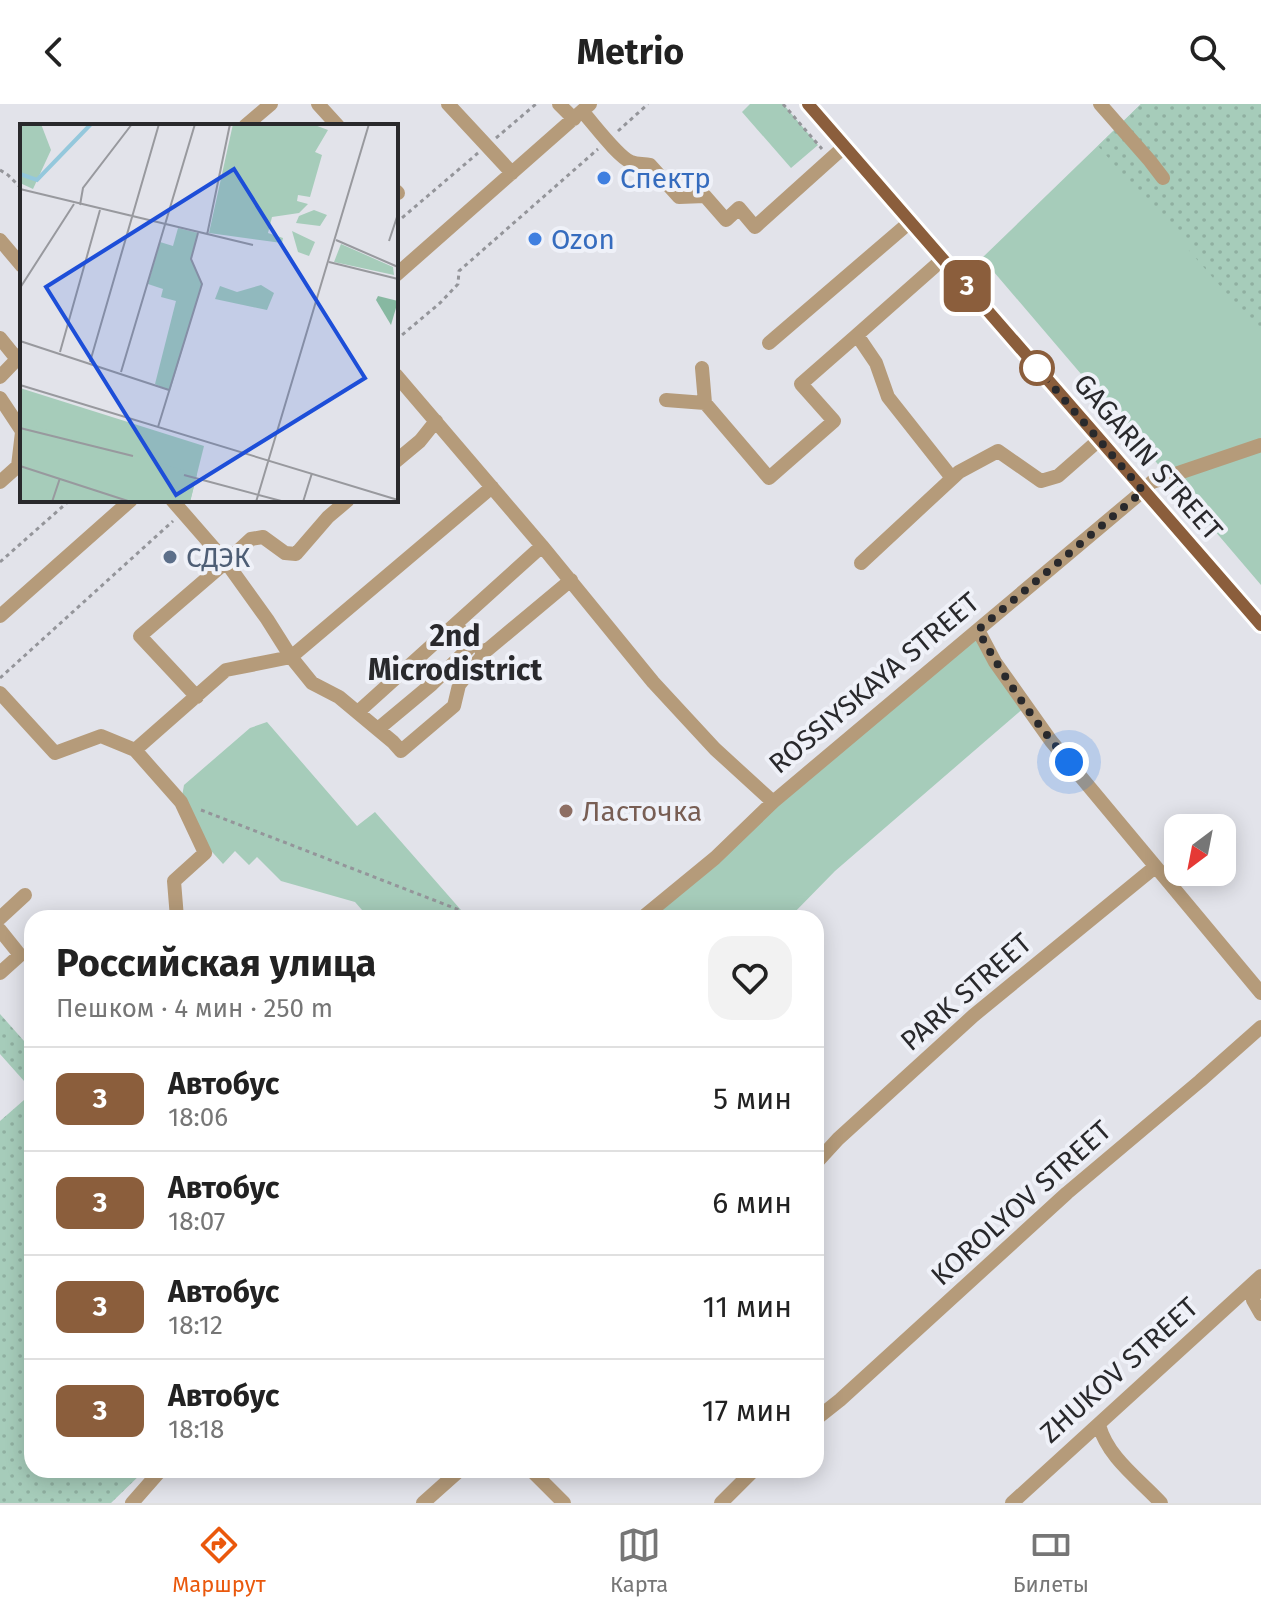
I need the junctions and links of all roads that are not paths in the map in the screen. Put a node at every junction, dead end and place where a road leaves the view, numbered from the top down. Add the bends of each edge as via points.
1 (271, 104) edge
2 (318, 104) edge
3 (448, 104) edge
4 (559, 104) edge
5 (808, 104) edge
6 (1100, 104) edge
7 (582, 111) edge
8 (247, 124) edge
9 (336, 124) edge
10 (845, 146) junction
11 (512, 173) junction
12 (1163, 178) dead end
13 (910, 222) junction
14 (0, 240) edge
15 (943, 259) junction
16 (20, 264) edge
17 (398, 273) edge
18 (857, 335) junction
19 (0, 338) edge
20 (769, 343) dead end
21 (20, 357) edge
22 (702, 368) dead end
23 (0, 377) edge
24 (398, 377) edge
25 (0, 398) edge
26 (666, 400) dead end
27 (705, 403) junction
28 (436, 421) junction
29 (20, 429) edge
30 (1099, 440) junction
31 (1261, 445) edge
32 (20, 449) edge
33 (398, 459) edge
34 (952, 478) junction
35 (0, 482) edge
36 (492, 487) junction
37 (1143, 491) junction
38 (129, 502) edge
39 (174, 502) edge
40 (346, 502) edge
41 (542, 546) junction
42 (226, 562) junction
43 (861, 563) dead end
44 (571, 580) junction
45 (0, 616) edge
46 (457, 623) junction
47 (1261, 625) edge
48 (978, 630) junction
49 (468, 649) junction
50 (486, 651) junction
51 (291, 657) junction
52 (0, 693) edge
53 (197, 697) junction
54 (358, 712) junction
55 (378, 729) junction
56 (135, 750) junction
57 (773, 802) junction
58 (1155, 867) junction
59 (25, 895) dead end
60 (176, 910) edge
61 (652, 910) edge
62 (0, 918) edge
63 (0, 930) edge
64 (0, 973) edge
65 (1261, 993) edge
66 (1261, 1027) edge
67 (824, 1154) edge
68 (1261, 1276) edge
69 (1261, 1314) edge
70 (824, 1412) edge
71 (1099, 1425) junction
72 (154, 1478) edge
73 (451, 1478) edge
74 (539, 1478) edge
75 (746, 1478) edge
76 (132, 1503) edge
77 (423, 1503) edge
78 (564, 1503) edge
79 (721, 1503) edge
80 (1012, 1503) edge
81 (1161, 1503) edge

1 - 8 street
2 - 9 street
3 - 11 street
4 - 7 street
5 - 10 street, GAGARIN STREET
6 - 12 street
7 - 10 street via 623,156 650,165 679,197 705,196 726,220 739,208 755,227
7 - 11 street
10 - 13 street, GAGARIN STREET
11 - 17 street
13 - 15 street, GAGARIN STREET
13 - 20 street
14 - 16 street
15 - 18 street
15 - 30 street, GAGARIN STREET
18 - 27 street via 801,384 834,421 769,478
18 - 34 street via 876,363 888,397
19 - 21 street
21 - 23 street
22 - 27 street
24 - 28 street
25 - 29 street
26 - 27 street
28 - 33 street
28 - 36 street
30 - 34 street via 1058,476 1041,481 998,451
30 - 37 street, GAGARIN STREET
31 - 37 street, ROSSIYSKAYA STREET via 1161,477
32 - 35 street via 18,466
34 - 43 street
36 - 41 street
36 - 51 street
37 - 47 street, GAGARIN STREET
37 - 48 street, ROSSIYSKAYA STREET
38 - 45 street
39 - 42 street
40 - 42 street via 296,554 285,553 263,537 251,539
41 - 44 street
41 - 46 street
42 - 51 street
42 - 53 street via 140,636
44 - 50 street
44 - 57 street via 653,682
46 - 49 street
46 - 54 street
48 - 57 street, ROSSIYSKAYA STREET
48 - 58 street via 1051,741
49 - 50 street
49 - 55 street
50 - 55 street via 459,685 454,706 401,751
51 - 53 street via 226,670
51 - 54 street via 312,683
52 - 56 street via 55,753 101,736
53 - 56 street
54 - 55 street
56 - 60 street via 181,802 205,853 174,881
57 - 61 street, ROSSIYSKAYA STREET
58 - 65 street
58 - 67 street, PARK STREET via 973,1016
59 - 62 street
63 - 64 street via 20,955
66 - 70 street, KOROLYOV STREET
68 - 69 street via 1253,1300
68 - 71 street, ZHUKOV STREET
71 - 80 street, ZHUKOV STREET
71 - 81 street via 1120,1462
72 - 76 street
73 - 77 street
74 - 78 street
75 - 79 street

